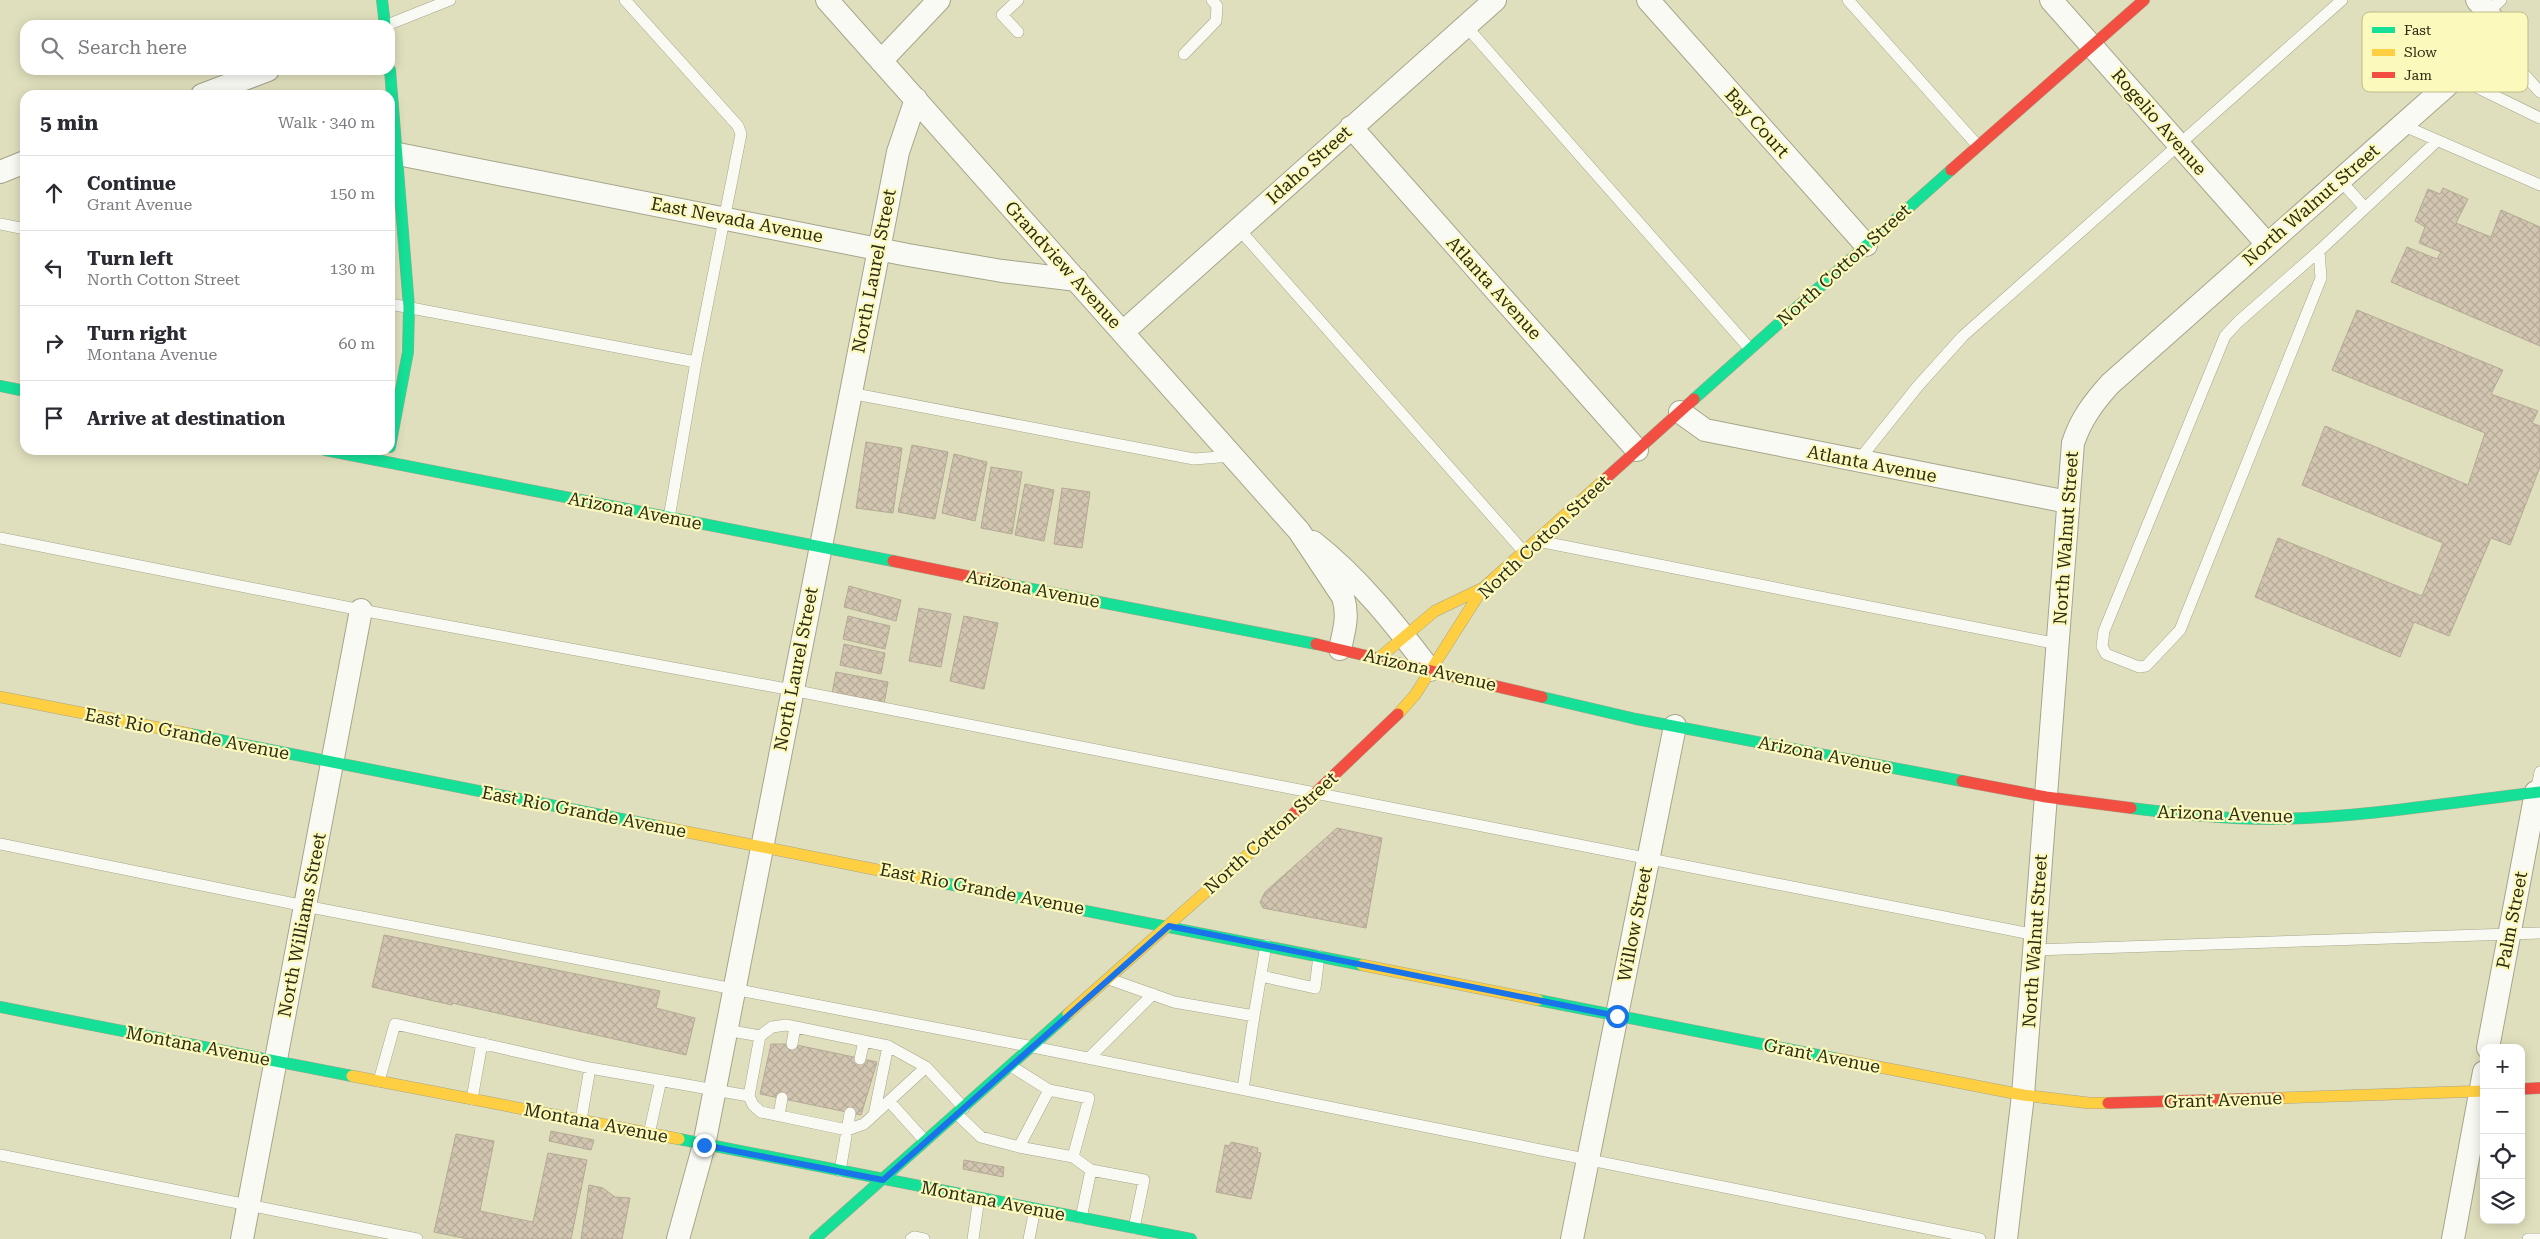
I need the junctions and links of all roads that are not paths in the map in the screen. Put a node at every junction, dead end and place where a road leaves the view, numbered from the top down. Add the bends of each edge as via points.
1 (382, 0) edge
2 (450, 0) edge
3 (625, 0) edge
4 (827, 0) edge
5 (939, 0) edge
6 (1018, 0) edge
7 (1212, 0) edge
8 (1495, 0) edge
9 (1648, 0) edge
10 (1848, 0) edge
11 (2052, 0) edge
12 (2144, 0) edge
13 (2342, 0) edge
14 (385, 20) edge
15 (395, 21) edge
16 (1466, 26) junction
17 (1018, 32) dead end
18 (2092, 46) junction
19 (1184, 54) dead end
20 (881, 61) junction
21 (260, 75) edge
22 (390, 75) edge
23 (2528, 79) edge
24 (239, 88) edge
25 (392, 90) edge
26 (2439, 92) edge
27 (2487, 92) edge
28 (2540, 92) edge
29 (916, 99) junction
30 (2540, 118) edge
31 (395, 122) edge
32 (2402, 125) junction
33 (1351, 127) junction
34 (2438, 141) junction
35 (2180, 145) junction
36 (1978, 146) junction
37 (398, 154) junction
38 (20, 164) edge
39 (0, 172) edge
40 (2340, 180) junction
41 (2540, 185) edge
42 (2365, 208) junction
43 (723, 218) junction
44 (0, 224) edge
45 (20, 228) edge
46 (1238, 228) junction
47 (2267, 244) junction
48 (1866, 245) junction
49 (879, 248) junction
50 (2319, 252) junction
51 (1077, 280) junction
52 (395, 305) edge
53 (409, 307) junction
54 (1123, 332) junction
55 (1750, 349) junction
56 (696, 362) junction
57 (0, 386) edge
58 (20, 390) edge
59 (850, 393) junction
60 (1680, 412) junction
61 (395, 421) edge
62 (1637, 450) junction
63 (351, 455) edge
64 (388, 455) edge
65 (1233, 456) junction
66 (1858, 461) junction
67 (387, 462) junction
68 (2068, 502) junction
69 (669, 518) junction
70 (1299, 531) junction
71 (0, 538) edge
72 (1536, 541) junction
73 (820, 547) junction
74 (1524, 552) junction
75 (1484, 588) junction
76 (361, 610) junction
77 (1405, 638) junction
78 (2058, 644) junction
79 (1340, 649) junction
80 (1379, 658) junction
81 (1430, 670) junction
82 (792, 690) junction
83 (0, 697) edge
84 (1675, 726) junction
85 (332, 763) junction
86 (2539, 785) edge
87 (1317, 794) junction
88 (2046, 797) junction
89 (0, 844) edge
90 (762, 846) junction
91 (1647, 860) junction
92 (305, 906) junction
93 (1169, 926) junction
94 (2540, 933) edge
95 (2510, 934) junction
96 (2035, 943) junction
97 (1266, 945) junction
98 (1319, 956) junction
99 (1261, 976) junction
100 (1109, 979) junction
101 (734, 989) junction
102 (1153, 994) junction
103 (0, 1007) edge
104 (1254, 1016) junction
105 (1617, 1016) junction
106 (795, 1027) junction
107 (726, 1030) junction
108 (760, 1036) junction
109 (864, 1041) junction
110 (482, 1043) junction
111 (792, 1044) dead end
112 (2489, 1044) edge
113 (888, 1046) junction
114 (1033, 1047) junction
115 (1089, 1058) junction
116 (860, 1059) dead end
117 (276, 1061) junction
118 (1011, 1066) junction
119 (926, 1067) junction
120 (590, 1068) junction
121 (661, 1080) junction
122 (379, 1081) junction
123 (2480, 1085) edge
124 (2540, 1088) edge
125 (1243, 1089) junction
126 (2482, 1089) edge
127 (2525, 1089) edge
128 (715, 1090) junction
129 (1049, 1090) junction
130 (2023, 1095) junction
131 (750, 1096) junction
132 (782, 1098) dead end
133 (472, 1099) junction
134 (889, 1101) junction
135 (961, 1111) junction
136 (850, 1113) dead end
137 (779, 1115) junction
138 (874, 1115) junction
139 (581, 1121) junction
140 (847, 1130) junction
141 (649, 1134) junction
142 (926, 1142) junction
143 (704, 1145) junction
144 (1019, 1147) junction
145 (0, 1155) edge
146 (1073, 1157) junction
147 (1588, 1159) junction
148 (1091, 1170) junction
149 (840, 1171) junction
150 (883, 1180) junction
151 (980, 1198) junction
152 (248, 1206) junction
153 (1035, 1209) junction
154 (1081, 1218) junction
155 (1130, 1232) edge
156 (2540, 1238) edge
157 (242, 1239) edge
158 (417, 1239) edge
159 (678, 1239) edge
160 (815, 1239) edge
161 (911, 1239) edge
162 (924, 1239) edge
163 (973, 1239) edge
164 (1029, 1239) edge
165 (1191, 1239) edge
166 (1572, 1239) edge
167 (1980, 1239) edge
168 (2006, 1239) edge
169 (2452, 1239) edge
170 (2528, 1239) edge

1 - 14 main road
2 - 15 lane
3 - 43 lane via 738,126 741,134
4 - 20 street, Grandview Avenue
5 - 20 street
6 - 17 lane via 1002,15
7 - 19 lane via 1217,6 1216,21
8 - 16 street, Idaho Street
9 - 48 street, Bay Court
10 - 36 lane
11 - 18 street, Rogelio Avenue
12 - 18 main road, North Cotton Street
13 - 35 lane
16 - 33 street, Idaho Street
16 - 55 lane
18 - 35 street, Rogelio Avenue
18 - 36 main road, North Cotton Street
20 - 29 street, Grandview Avenue
21 - 24 street
22 - 25 main road
23 - 28 lane
26 - 32 street, North Walnut Street
27 - 30 lane
29 - 49 street, North Laurel Street via 898,152
29 - 51 street, Grandview Avenue
31 - 37 main road
32 - 34 lane
32 - 40 street, North Walnut Street
33 - 46 street, Idaho Street
33 - 62 street, Atlanta Avenue
34 - 41 lane
34 - 42 lane
35 - 47 street, Rogelio Avenue
35 - 66 lane via 1962,336
36 - 48 main road, North Cotton Street
37 - 43 street, East Nevada Avenue
37 - 53 main road
38 - 39 street
40 - 42 lane
40 - 47 street, North Walnut Street
42 - 50 lane
43 - 49 street, East Nevada Avenue
43 - 56 lane
44 - 45 lane
46 - 54 street, Idaho Street
46 - 74 lane
47 - 68 street, North Walnut Street via 2110,384 2092,405 2079,425 2073,443
48 - 55 main road, North Cotton Street
49 - 51 street, East Nevada Avenue via 1002,271
49 - 59 street, North Laurel Street
50 - 50 lane via 2226,336 2104,631 2102,646 2106,654 2139,667 2146,666 2180,630 2321,278
51 - 54 street, Grandview Avenue
52 - 53 lane
53 - 56 lane
53 - 61 main road via 408,352
54 - 65 street, Grandview Avenue
55 - 60 main road, North Cotton Street
56 - 69 lane
57 - 58 main road
59 - 65 lane via 1194,459
59 - 73 street, North Laurel Street
60 - 62 main road, North Cotton Street
60 - 66 street, Atlanta Avenue via 1705,430
62 - 72 main road, North Cotton Street
63 - 67 main road, Arizona Avenue
64 - 67 main road
65 - 70 street, Grandview Avenue
66 - 68 street, Atlanta Avenue
67 - 69 main road, Arizona Avenue
68 - 78 street, North Walnut Street
69 - 73 main road, Arizona Avenue
70 - 77 street, Grandview Avenue via 1339,562
70 - 79 street, Grandview Avenue via 1343,597 1347,609
71 - 76 lane
72 - 74 main road, North Cotton Street
72 - 78 lane
73 - 79 main road, Arizona Avenue
73 - 82 street, North Laurel Street
74 - 75 main road, North Cotton Street
75 - 77 main road via 1436,611
75 - 81 main road, North Cotton Street
76 - 82 lane
76 - 85 street, North Williams Street
77 - 80 main road
77 - 81 street, Grandview Avenue
78 - 88 street, North Walnut Street
79 - 80 main road, Arizona Avenue
80 - 81 main road, Arizona Avenue
81 - 84 main road, Arizona Avenue
81 - 87 main road, North Cotton Street via 1397,716
82 - 87 lane
82 - 90 street, North Laurel Street
83 - 85 main road, East Rio Grande Avenue
84 - 88 main road, Arizona Avenue
84 - 91 street, Willow Street
85 - 90 main road, East Rio Grande Avenue
85 - 92 street, North Williams Street
86 - 88 main road, Arizona Avenue via 2351,814 2278,819 2185,815
86 - 95 street, Palm Street
87 - 91 lane
87 - 93 main road, North Cotton Street
88 - 96 street, North Walnut Street
89 - 92 lane
90 - 93 main road, East Rio Grande Avenue
90 - 101 street, North Laurel Street
91 - 96 lane
91 - 105 street, Willow Street
92 - 101 lane
92 - 117 street, North Williams Street
93 - 97 main road, Grant Avenue
93 - 100 main road, North Cotton Street
94 - 95 lane
95 - 96 lane
95 - 112 street, Palm Street
96 - 130 street, North Walnut Street
97 - 98 main road, Grant Avenue
97 - 99 lane
98 - 99 lane via 1316,988
98 - 105 main road, Grant Avenue
99 - 104 lane
100 - 102 lane
100 - 114 main road, North Cotton Street
101 - 107 street, North Laurel Street
101 - 114 lane
102 - 104 lane via 1174,1002
102 - 115 lane
103 - 117 main road, Montana Avenue
104 - 125 lane
105 - 130 main road, Grant Avenue
105 - 147 street, Willow Street
106 - 108 lane via 772,1027
106 - 109 lane
106 - 111 lane
107 - 108 lane
107 - 128 street, North Laurel Street
108 - 131 lane
109 - 113 lane
109 - 116 lane
110 - 120 lane
110 - 122 lane via 395,1024
110 - 133 lane
113 - 119 lane
113 - 138 lane
114 - 115 lane
114 - 118 main road, North Cotton Street
115 - 125 lane
117 - 122 main road, Montana Avenue
117 - 152 street, North Williams Street
118 - 129 lane
118 - 135 main road, North Cotton Street
119 - 134 lane
119 - 135 lane
120 - 121 lane
120 - 139 lane
121 - 128 lane
121 - 141 lane
122 - 133 main road, Montana Avenue
123 - 130 main road, Grant Avenue via 2118,1103
124 - 127 main road
125 - 147 lane
126 - 169 street
128 - 131 lane
128 - 143 street, North Laurel Street
129 - 144 lane
129 - 146 lane via 1089,1098
130 - 168 street, North Walnut Street
131 - 137 lane via 753,1105 761,1112
132 - 137 lane
133 - 139 main road, Montana Avenue
134 - 138 lane
134 - 142 lane
135 - 142 main road, North Cotton Street
135 - 144 lane via 980,1137
136 - 140 lane
137 - 140 lane
138 - 140 lane via 864,1124
139 - 141 main road, Montana Avenue
140 - 149 lane
141 - 143 main road, Montana Avenue
142 - 150 main road, North Cotton Street
143 - 149 main road, Montana Avenue
143 - 159 street, North Laurel Street
144 - 146 lane
145 - 152 lane
146 - 148 lane
147 - 166 street, Willow Street
147 - 167 lane
148 - 154 lane
148 - 155 lane via 1144,1180
149 - 150 main road, Montana Avenue
150 - 151 main road, Montana Avenue
150 - 160 main road, North Cotton Street
151 - 153 main road, Montana Avenue
151 - 163 lane
152 - 157 street, North Williams Street
152 - 158 lane
153 - 154 main road, Montana Avenue
153 - 164 lane
154 - 155 main road, Montana Avenue
155 - 165 main road, Montana Avenue
156 - 170 lane
161 - 162 lane

